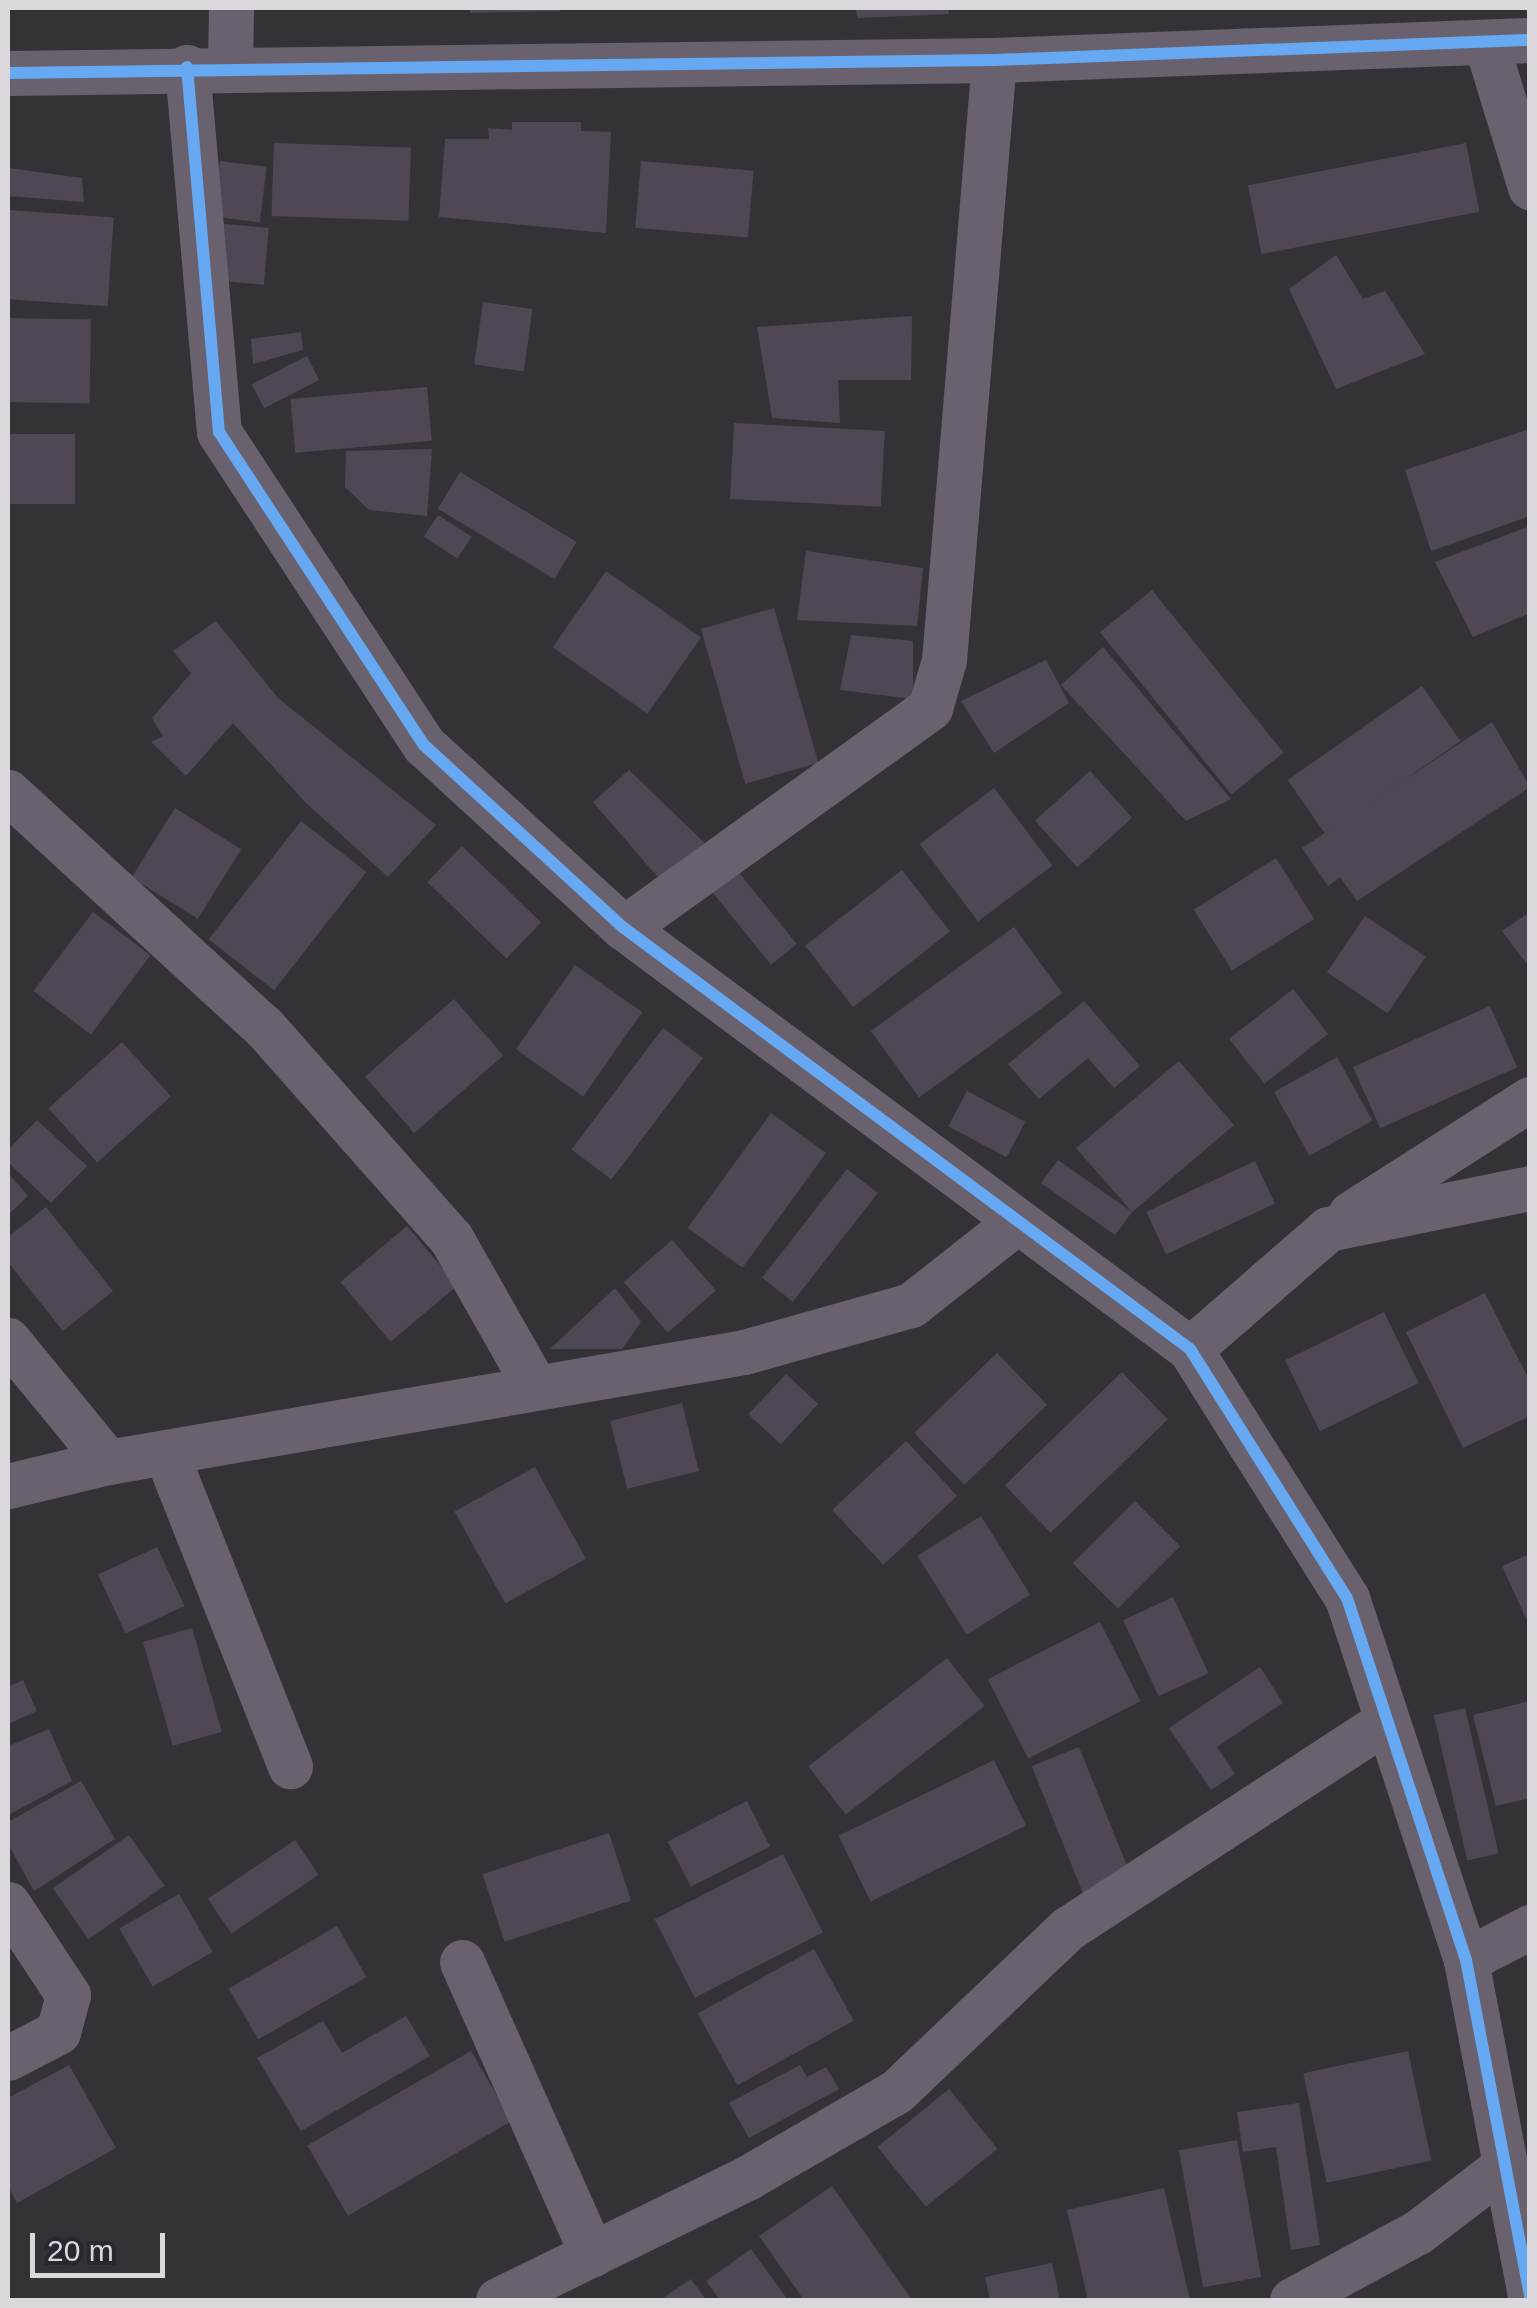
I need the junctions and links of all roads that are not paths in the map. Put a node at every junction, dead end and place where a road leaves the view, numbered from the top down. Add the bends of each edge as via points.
1 (231, 8) edge
2 (1508, 41) edge
3 (994, 60) junction
4 (208, 67) junction
5 (8, 73) edge
6 (1530, 187) edge
7 (8, 792) edge
8 (624, 928) junction
9 (1530, 1099) edge
10 (1530, 1188) edge
11 (1014, 1224) junction
12 (1328, 1229) junction
13 (8, 1340) edge
14 (1190, 1348) junction
15 (536, 1388) junction
16 (166, 1453) junction
17 (108, 1462) junction
18 (8, 1486) edge
19 (1386, 1720) junction
20 (290, 1766) dead end
21 (8, 1904) edge
22 (1530, 1927) edge
23 (1466, 1960) junction
24 (462, 1962) dead end
25 (8, 2058) edge
26 (1504, 2166) junction
27 (592, 2254) junction
28 (1527, 2269) edge
29 (498, 2300) edge
30 (1292, 2300) edge

1 - 4 street
2 - 3 street
2 - 6 street
3 - 4 street
3 - 8 street via 944,660 930,708
4 - 5 street
4 - 8 street via 218,432 424,745
7 - 15 street via 264,1027 450,1238
8 - 11 street
9 - 12 street
10 - 12 street
11 - 14 street
11 - 15 street via 911,1305 744,1352
12 - 14 street
13 - 17 street
14 - 19 street via 1347,1598
15 - 16 street
16 - 17 street
16 - 20 street
17 - 18 street
19 - 23 street
19 - 27 street via 1067,1929 896,2091 747,2178
21 - 25 street via 68,1995 58,2032
22 - 23 street
23 - 26 street
24 - 27 street
26 - 28 street
26 - 30 street via 1418,2232
27 - 29 street

